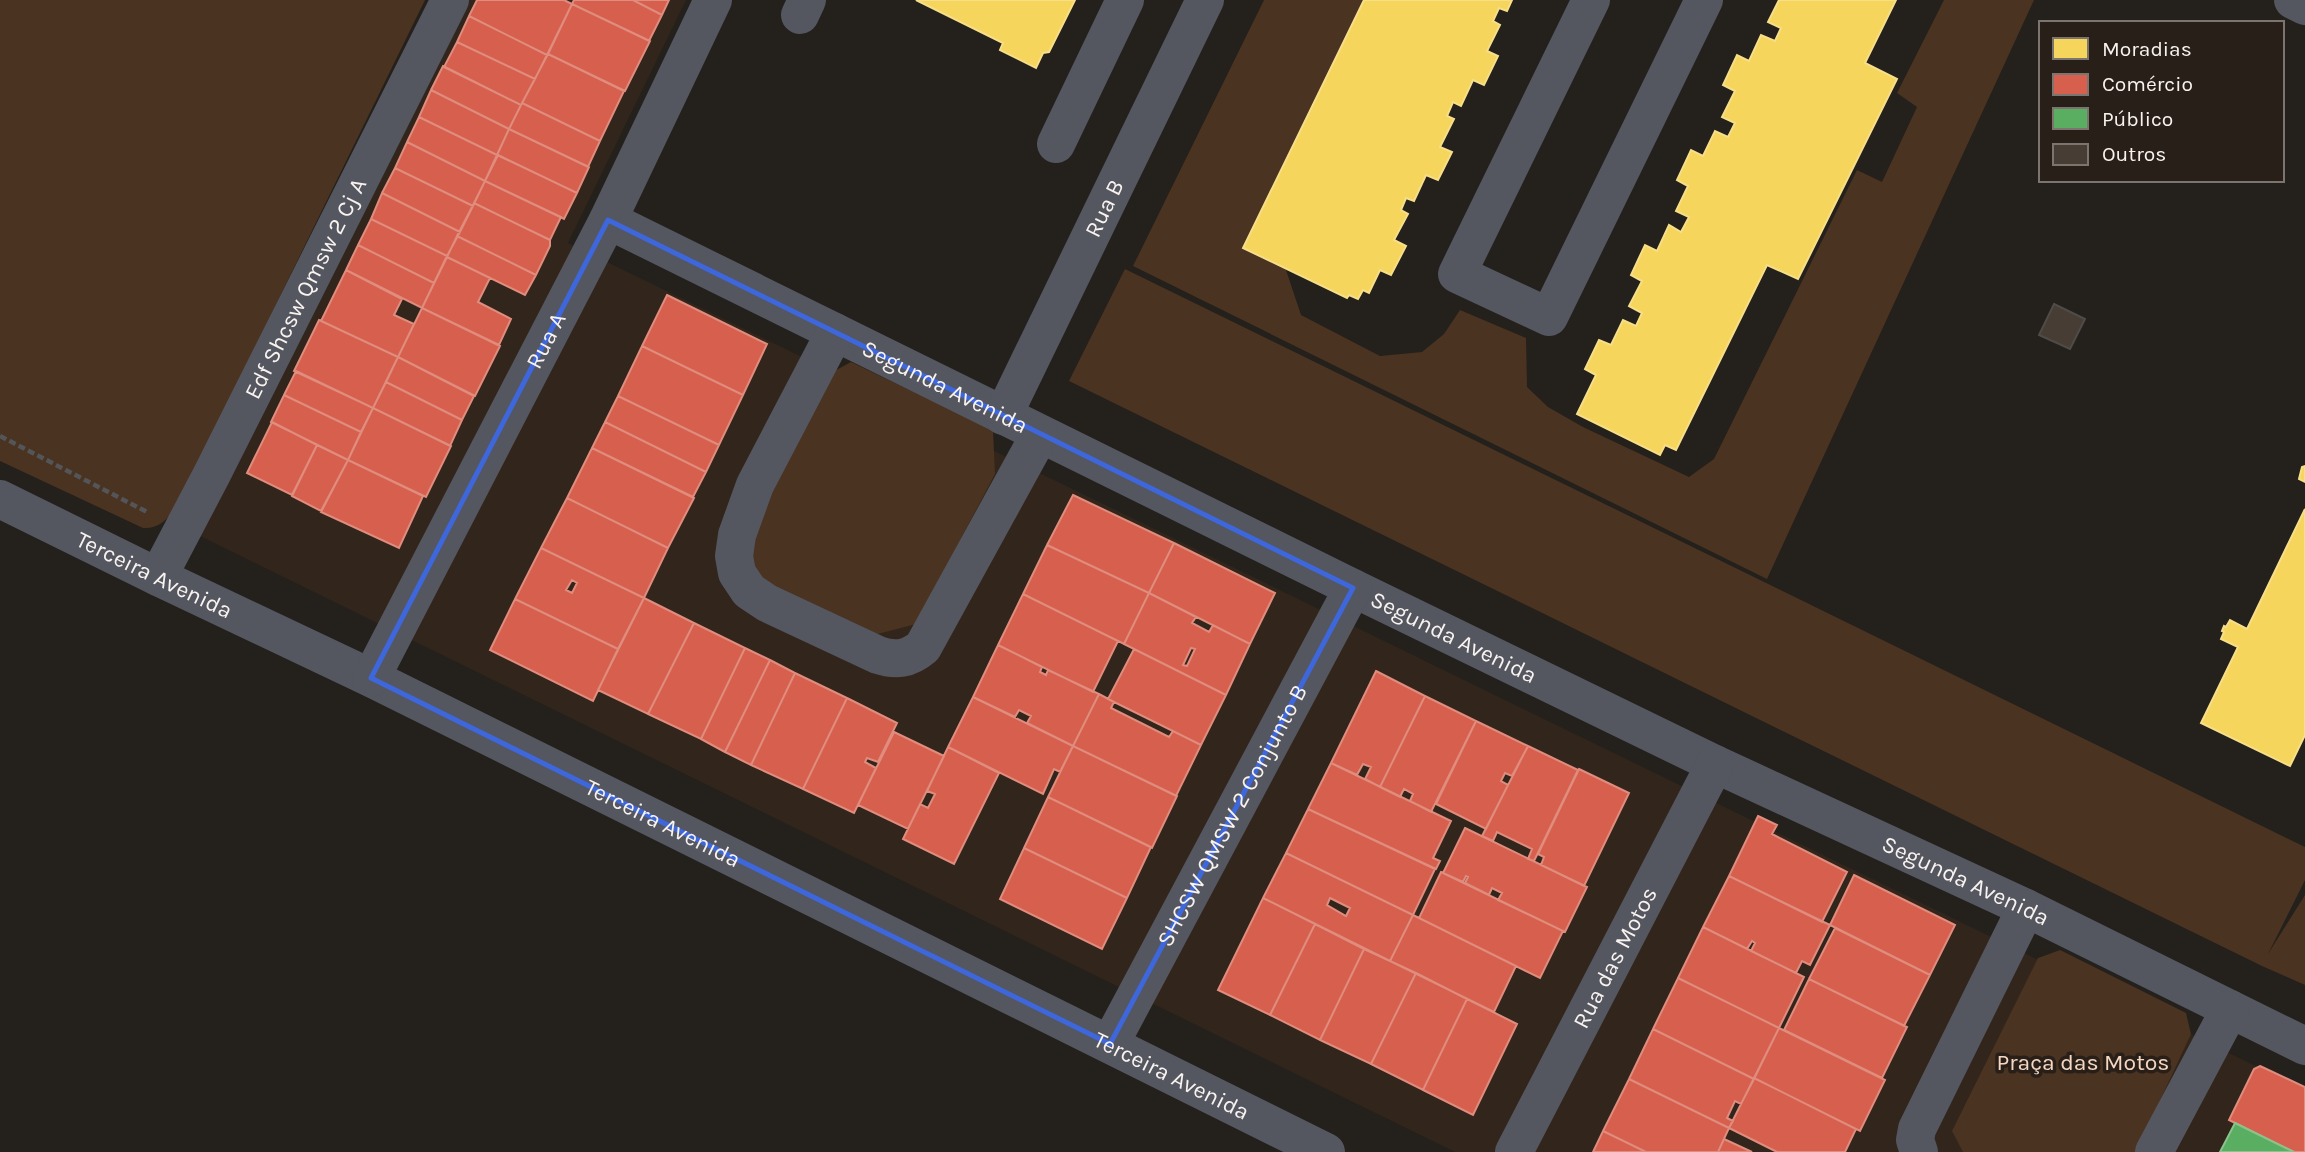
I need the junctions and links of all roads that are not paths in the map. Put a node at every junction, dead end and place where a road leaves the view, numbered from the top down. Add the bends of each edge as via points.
1 (450, 0) edge
2 (713, 0) edge
3 (1125, 0) edge
4 (1205, 0) edge
5 (1591, 0) edge
6 (1704, 0) edge
7 (2293, 0) edge
8 (2305, 6) edge
9 (1056, 144) dead end
10 (608, 220) junction
11 (835, 332) junction
12 (1003, 416) junction
13 (1040, 434) junction
14 (0, 499) edge
15 (158, 578) junction
16 (1353, 588) junction
17 (371, 678) junction
18 (1715, 764) junction
19 (2026, 908) junction
20 (2231, 1009) junction
21 (1110, 1044) junction
22 (2305, 1045) edge
23 (1326, 1152) edge
24 (1514, 1152) edge
25 (1919, 1152) edge
26 (2154, 1152) edge

1 - 15 street, Edf Shcsw Qmsw 2 Cj A
2 - 10 street, Rua A
3 - 9 street
4 - 12 street, Rua B
5 - 6 street via 1457,274 1549,317
7 - 8 street
10 - 11 street, Segunda Avenida
10 - 17 street, Rua A
11 - 12 street, Segunda Avenida
11 - 13 street via 755,485 737,535 737,573 749,591 766,603 878,656 891,659 914,654 923,646
12 - 13 street, Segunda Avenida
13 - 16 street, Segunda Avenida
14 - 15 street, Terceira Avenida
15 - 17 street, Terceira Avenida
16 - 18 street, Segunda Avenida
16 - 21 street, SHCSW QMSW 2 Conjunto B
17 - 21 street, Terceira Avenida
18 - 19 street, Segunda Avenida
18 - 24 street, Rua das Motos
19 - 20 street, Segunda Avenida
19 - 25 street via 1917,1129
20 - 22 street, Segunda Avenida
20 - 26 street
21 - 23 street, Terceira Avenida

